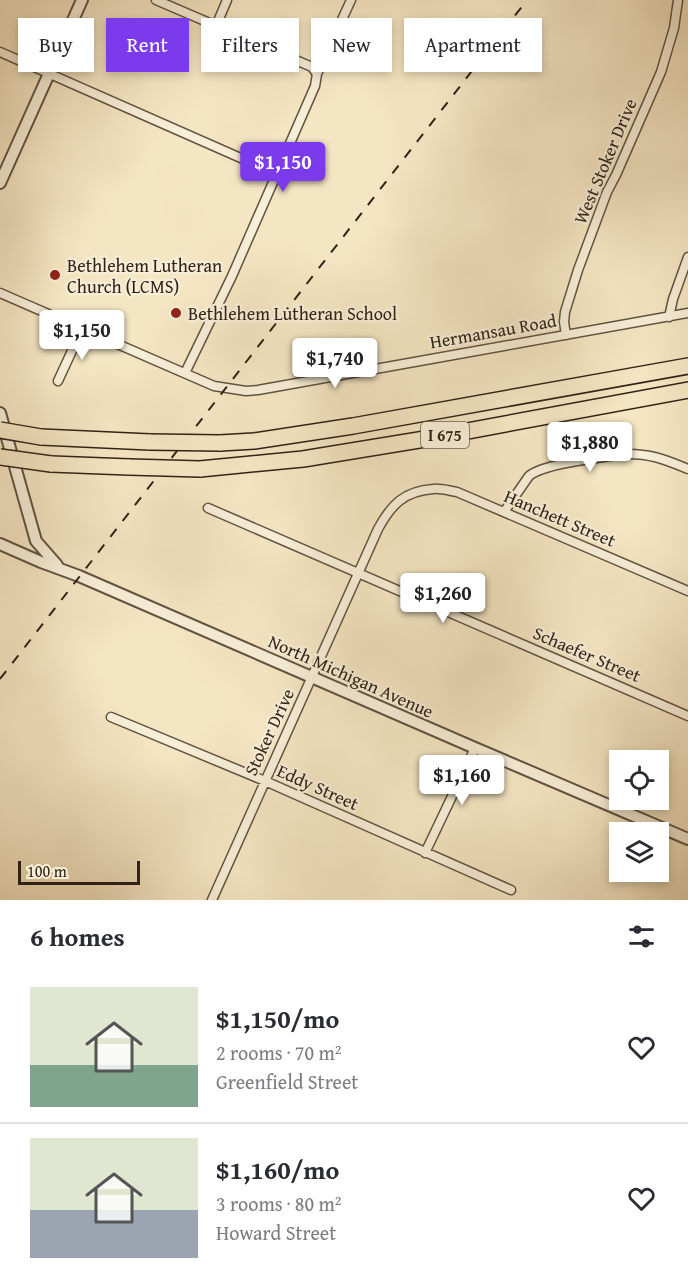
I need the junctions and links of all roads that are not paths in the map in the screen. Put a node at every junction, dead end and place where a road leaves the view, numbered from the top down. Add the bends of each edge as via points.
1 (82, 0) edge
2 (156, 0) edge
3 (228, 0) edge
4 (351, 0) edge
5 (678, 0) edge
6 (220, 18) edge
7 (201, 20) edge
8 (0, 52) edge
9 (299, 62) edge
10 (50, 74) junction
11 (317, 74) junction
12 (277, 174) junction
13 (2, 176) edge
14 (688, 257) edge
15 (0, 293) edge
16 (688, 313) edge
17 (669, 317) junction
18 (82, 329) junction
19 (566, 335) junction
20 (688, 366) edge
21 (185, 373) junction
22 (58, 381) dead end
23 (688, 390) edge
24 (0, 413) edge
25 (0, 430) edge
26 (0, 457) edge
27 (688, 469) edge
28 (417, 492) joint
29 (208, 508) dead end
30 (504, 512) junction
31 (36, 541) junction
32 (0, 544) edge
33 (26, 555) junction
34 (59, 568) junction
35 (358, 573) junction
36 (688, 591) edge
37 (313, 677) junction
38 (688, 716) edge
39 (111, 717) dead end
40 (475, 748) junction
41 (265, 781) junction
42 (688, 839) edge
43 (425, 853) junction
44 (511, 890) dead end
45 (212, 900) edge

1 - 10 street
2 - 7 street
3 - 6 street
4 - 11 street
5 - 19 street, West Stoker Drive via 661,72 607,192 578,270 565,312
8 - 10 street
9 - 11 street
10 - 12 street
10 - 13 street
11 - 12 street
12 - 21 street
14 - 17 street
15 - 18 street, Hermansau Road
16 - 17 street, Hermansau Road
17 - 19 street, Hermansau Road
18 - 21 street, Hermansau Road
18 - 22 street
19 - 21 street, Hermansau Road via 258,390 214,386
20 - 25 highway, I 675, bridge via 254,441 150,442 41,437
23 - 26 highway, I 675, bridge via 303,459 200,469 51,464
24 - 31 street
27 - 30 street via 657,456 633,454 548,467 529,476
28 - 30 street, Hanchett Street via 457,492
28 - 35 street, Stoker Drive via 388,511
29 - 35 street, Schaefer Street
30 - 36 street, Hanchett Street
31 - 33 street
31 - 34 street
32 - 33 street, North Michigan Avenue
33 - 34 street, North Michigan Avenue
34 - 37 street, North Michigan Avenue
35 - 37 street, Stoker Drive
35 - 38 street, Schaefer Street
37 - 40 street, North Michigan Avenue
37 - 41 street, Stoker Drive
39 - 41 street, Eddy Street
40 - 42 street, North Michigan Avenue
40 - 43 street
41 - 43 street, Eddy Street
41 - 45 street, Stoker Drive
43 - 44 street, Eddy Street

